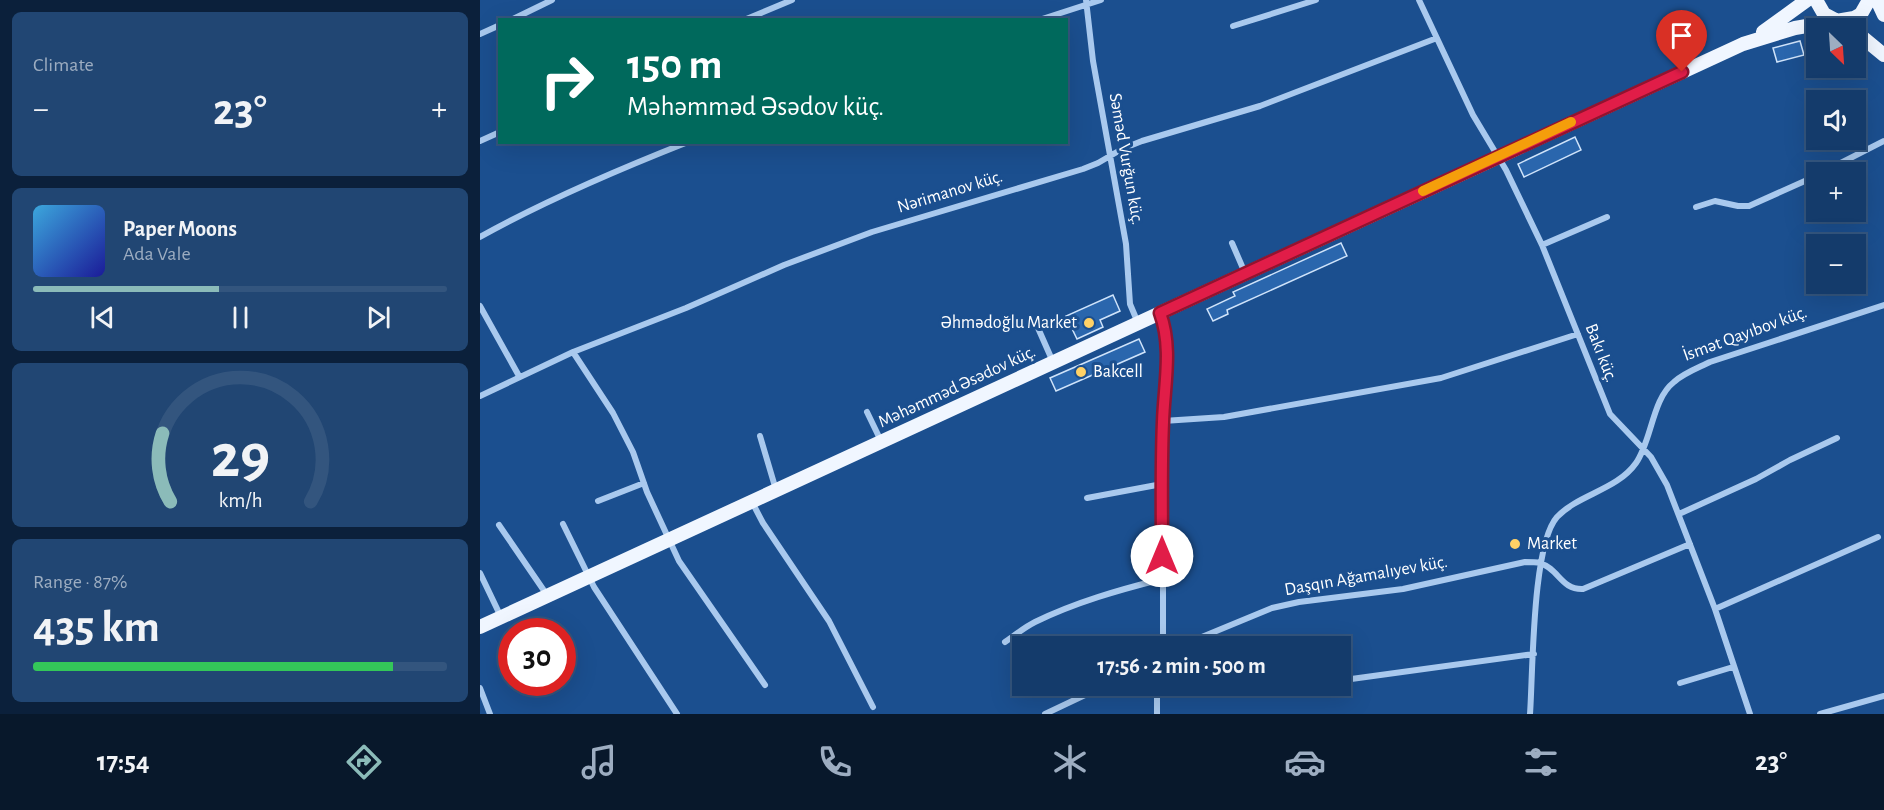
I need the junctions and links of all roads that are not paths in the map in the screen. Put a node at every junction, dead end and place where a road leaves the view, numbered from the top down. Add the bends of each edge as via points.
1 (552, 0) edge
2 (792, 0) edge
3 (1101, 0) edge
4 (1316, 0) edge
5 (1419, 0) edge
6 (1807, 0) edge
7 (1816, 0) edge
8 (1869, 0) edge
9 (1877, 0) edge
10 (1087, 2) edge
11 (1884, 15) edge
12 (515, 18) edge
13 (749, 18) edge
14 (1044, 18) edge
15 (1831, 18) edge
16 (1852, 18) edge
17 (498, 26) edge
18 (1233, 26) dead end
19 (1806, 27) edge
20 (480, 34) edge
21 (1437, 38) junction
22 (1866, 40) edge
23 (1743, 44) junction
24 (1884, 55) edge
25 (498, 133) edge
26 (480, 141) edge
27 (1884, 141) edge
28 (683, 144) edge
29 (1110, 156) junction
30 (1498, 156) junction
31 (1843, 162) edge
32 (1806, 180) edge
33 (1696, 207) dead end
34 (1607, 217) dead end
35 (480, 237) edge
36 (1232, 243) dead end
37 (1542, 245) junction
38 (1245, 274) junction
39 (1884, 305) edge
40 (480, 306) edge
41 (1160, 313) junction
42 (1138, 323) junction
43 (1038, 328) dead end
44 (1578, 334) junction
45 (573, 352) junction
46 (1053, 363) junction
47 (519, 376) junction
48 (480, 396) edge
49 (867, 412) dead end
50 (1163, 421) junction
51 (760, 436) dead end
52 (1837, 438) dead end
53 (881, 442) junction
54 (1645, 450) junction
55 (644, 483) junction
56 (1162, 484) junction
57 (776, 490) junction
58 (1087, 498) dead end
59 (598, 501) dead end
60 (751, 502) junction
61 (1679, 514) junction
62 (499, 525) dead end
63 (563, 525) dead end
64 (1878, 537) dead end
65 (668, 540) junction
66 (1690, 544) junction
67 (1540, 563) junction
68 (480, 573) edge
69 (588, 577) junction
70 (1162, 579) junction
71 (548, 596) junction
72 (1715, 609) junction
73 (501, 617) junction
74 (480, 627) edge
75 (1163, 636) edge
76 (1204, 636) edge
77 (1005, 642) dead end
78 (1534, 654) junction
79 (1733, 667) junction
80 (1351, 679) edge
81 (1680, 683) dead end
82 (765, 686) dead end
83 (480, 688) edge
84 (1083, 696) edge
85 (1157, 696) edge
86 (1884, 696) edge
87 (873, 707) dead end
88 (490, 714) edge
89 (677, 714) edge
90 (1045, 714) edge
91 (1157, 714) edge
92 (1530, 714) edge
93 (1750, 714) edge
94 (1820, 714) edge

1 - 12 street
2 - 13 street
3 - 10 street
4 - 18 street
5 - 21 street, Bakı küç.
6 - 23 main road
7 - 15 main road
8 - 16 main road via 1861,14
9 - 11 main road
10 - 14 street
10 - 29 street, Səməd Vurğun küç.
17 - 20 street
19 - 23 main road
21 - 29 street, Nərimanov küç. via 1260,106 1142,141
21 - 30 street, Bakı küç. via 1473,115
22 - 24 main road
23 - 30 main road, Məhəmməd Əsədov küç.
25 - 26 street
27 - 31 street
28 - 35 street via 555,199
29 - 42 street, Səməd Vurğun küç. via 1126,244 1130,304
29 - 45 street, Nərimanov küç. via 1083,169 872,232
30 - 37 street, Bakı küç.
30 - 38 main road, Məhəmməd Əsədov küç.
32 - 33 street via 1749,206 1715,201
34 - 37 street
36 - 38 street
37 - 44 street, Bakı küç.
38 - 41 main road, Məhəmməd Əsədov küç.
39 - 54 street, İsmət Qayıbov küç. via 1721,358 1687,373 1672,383 1660,400
40 - 47 street
41 - 42 main road, Məhəmməd Əsədov küç.
41 - 50 street via 1168,345
42 - 46 main road, Məhəmməd Əsədov küç.
43 - 46 street
44 - 50 street via 1441,378 1224,417
44 - 54 street, Bakı küç. via 1610,414
45 - 47 street, Nərimanov küç.
45 - 55 street via 613,413
46 - 53 main road, Məhəmməd Əsədov küç.
47 - 48 street, Nərimanov küç.
49 - 53 street
50 - 56 street
51 - 57 street
52 - 61 street
53 - 57 main road, Məhəmməd Əsədov küç.
54 - 61 street, Bakı küç. via 1660,471
54 - 67 street, İsmət Qayıbov küç. via 1617,481 1558,516
55 - 59 street
55 - 65 street
56 - 58 street
56 - 70 street
57 - 60 main road, Məhəmməd Əsədov küç.
60 - 65 main road, Məhəmməd Əsədov küç.
60 - 87 street via 829,621
61 - 66 street, Bakı küç.
62 - 71 street
63 - 69 street
64 - 72 street
65 - 69 main road, Məhəmməd Əsədov küç.
65 - 82 street via 702,597
66 - 67 street via 1583,589 1568,586
66 - 72 street, Bakı küç.
67 - 76 street, Daşqın Ağamalıyev küç. via 1525,562 1403,589 1299,602 1272,608
67 - 78 street, İsmət Qayıbov küç.
68 - 73 street
69 - 71 main road, Məhəmməd Əsədov küç.
69 - 89 street
70 - 75 street
70 - 77 street via 1070,606 1034,622
71 - 73 main road, Məhəmməd Əsədov küç.
72 - 79 street, Bakı küç.
73 - 74 main road, Məhəmməd Əsədov küç.
78 - 80 street
78 - 92 street, İsmət Qayıbov küç.
79 - 81 street
79 - 93 street, Bakı küç.
83 - 88 street
84 - 90 street
85 - 91 street
86 - 94 street

